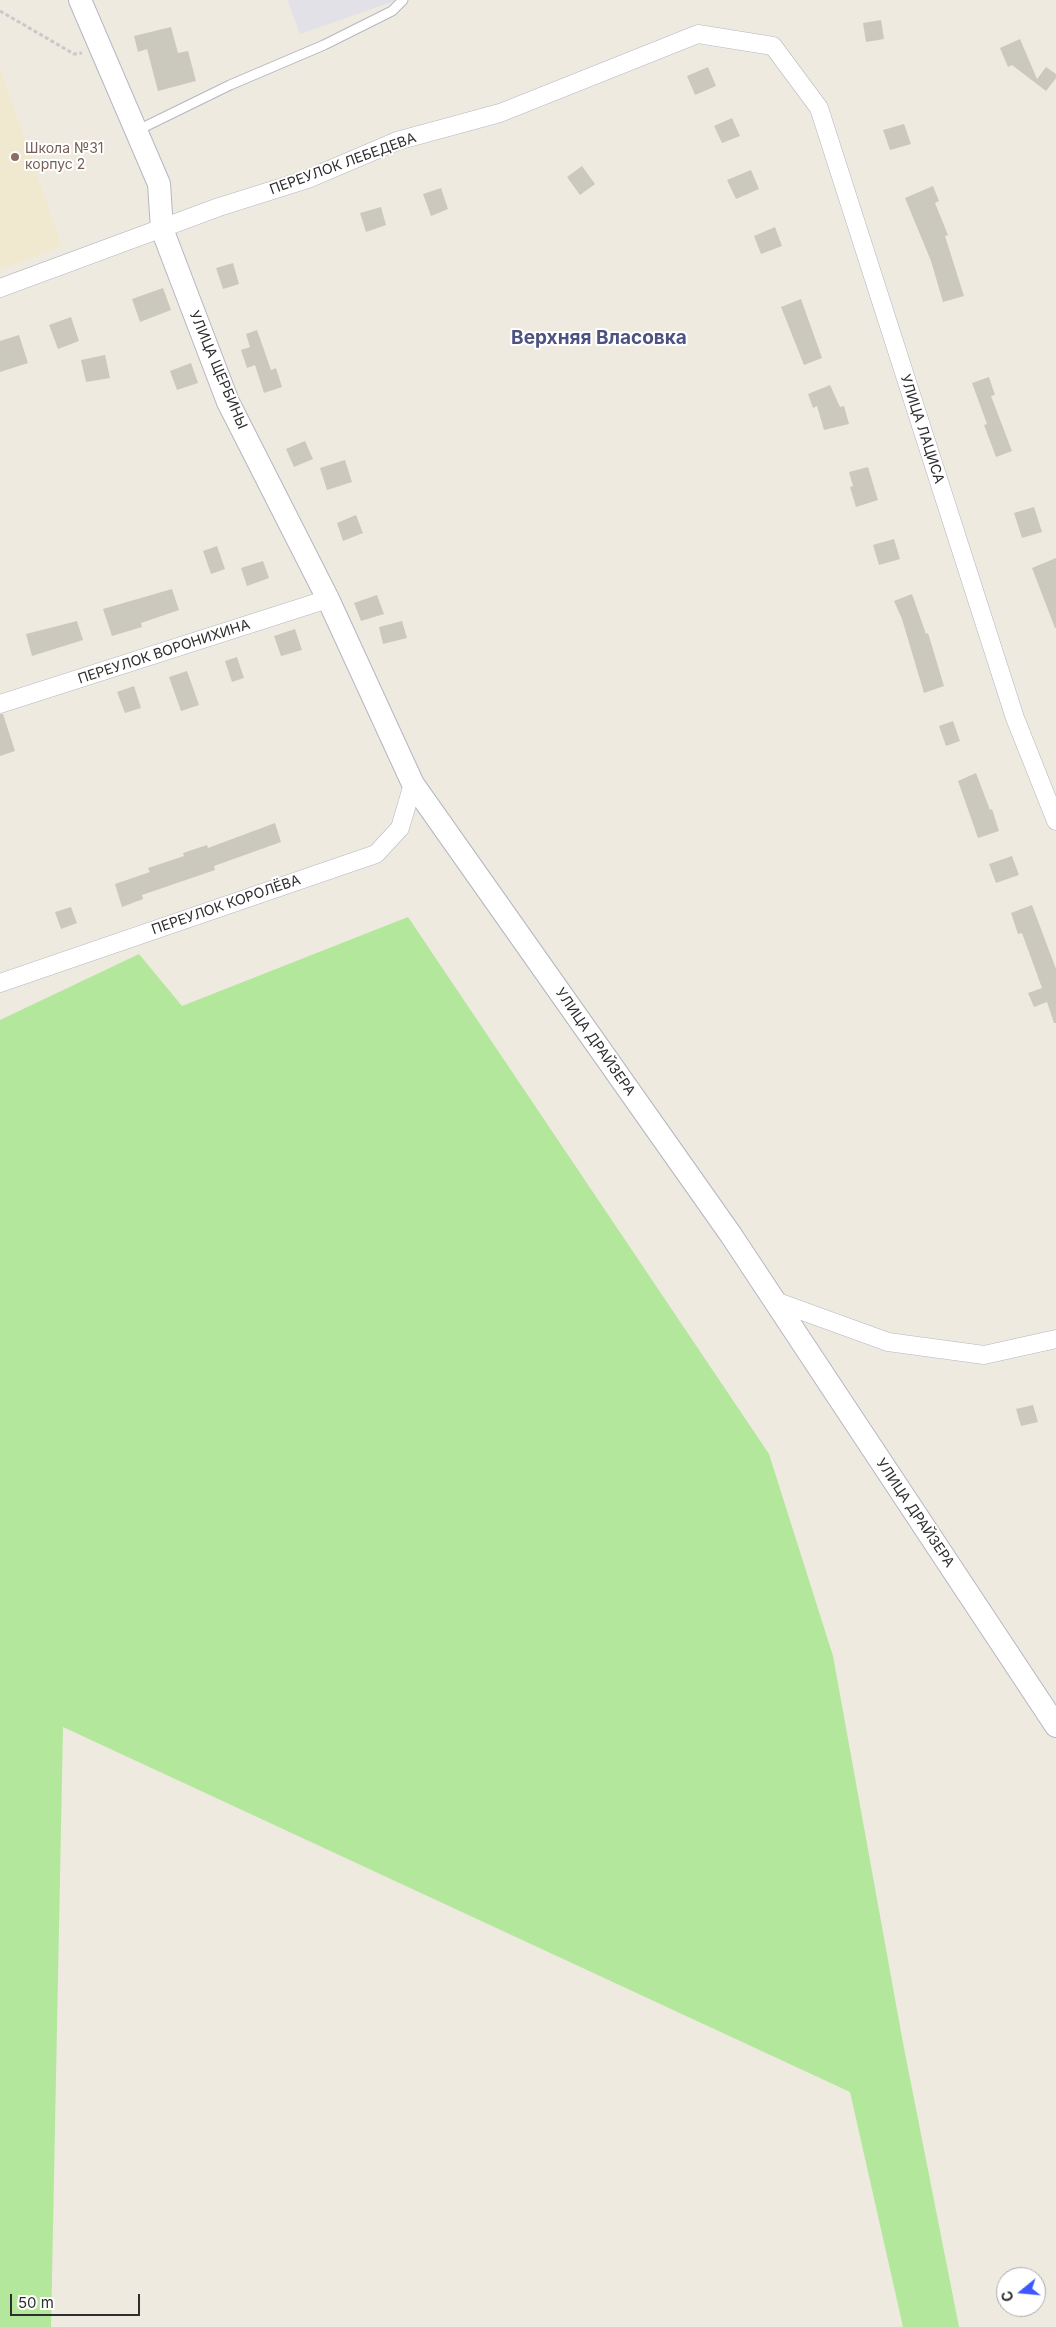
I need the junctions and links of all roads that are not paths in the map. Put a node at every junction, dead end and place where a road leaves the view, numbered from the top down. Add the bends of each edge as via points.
1 (80, 0) edge
2 (403, 0) edge
3 (772, 46) joint
4 (136, 131) junction
5 (162, 229) junction
6 (0, 288) edge
7 (328, 599) junction
8 (0, 704) edge
9 (413, 784) junction
10 (1056, 821) edge
11 (0, 983) edge
12 (774, 1301) junction
13 (1056, 1339) edge
14 (1056, 1726) edge

1 - 4 street, УЛИЦА ЩЕРБИНЫ
2 - 4 lane via 392,11
3 - 5 street, ПЕРЕУЛОК ЛЕБЕДЕВА via 698,34 500,113 397,141 308,179
3 - 10 street, УЛИЦА ЛАЦИСА via 819,108 1015,718
4 - 5 street, УЛИЦА ЩЕРБИНЫ via 159,184
5 - 6 street, ПЕРЕУЛОК ЛЕБЕДЕВА
5 - 7 street, УЛИЦА ЩЕРБИНЫ via 228,402
7 - 8 street, ПЕРЕУЛОК ВОРОНИХИНА
7 - 9 street, УЛИЦА ЩЕРБИНЫ
9 - 11 street, ПЕРЕУЛОК КОРОЛЁВА via 400,828 376,854
9 - 12 street, УЛИЦА ДРАЙЗЕРА via 731,1235
12 - 13 street via 888,1342 984,1355
12 - 14 street, УЛИЦА ДРАЙЗЕРА

